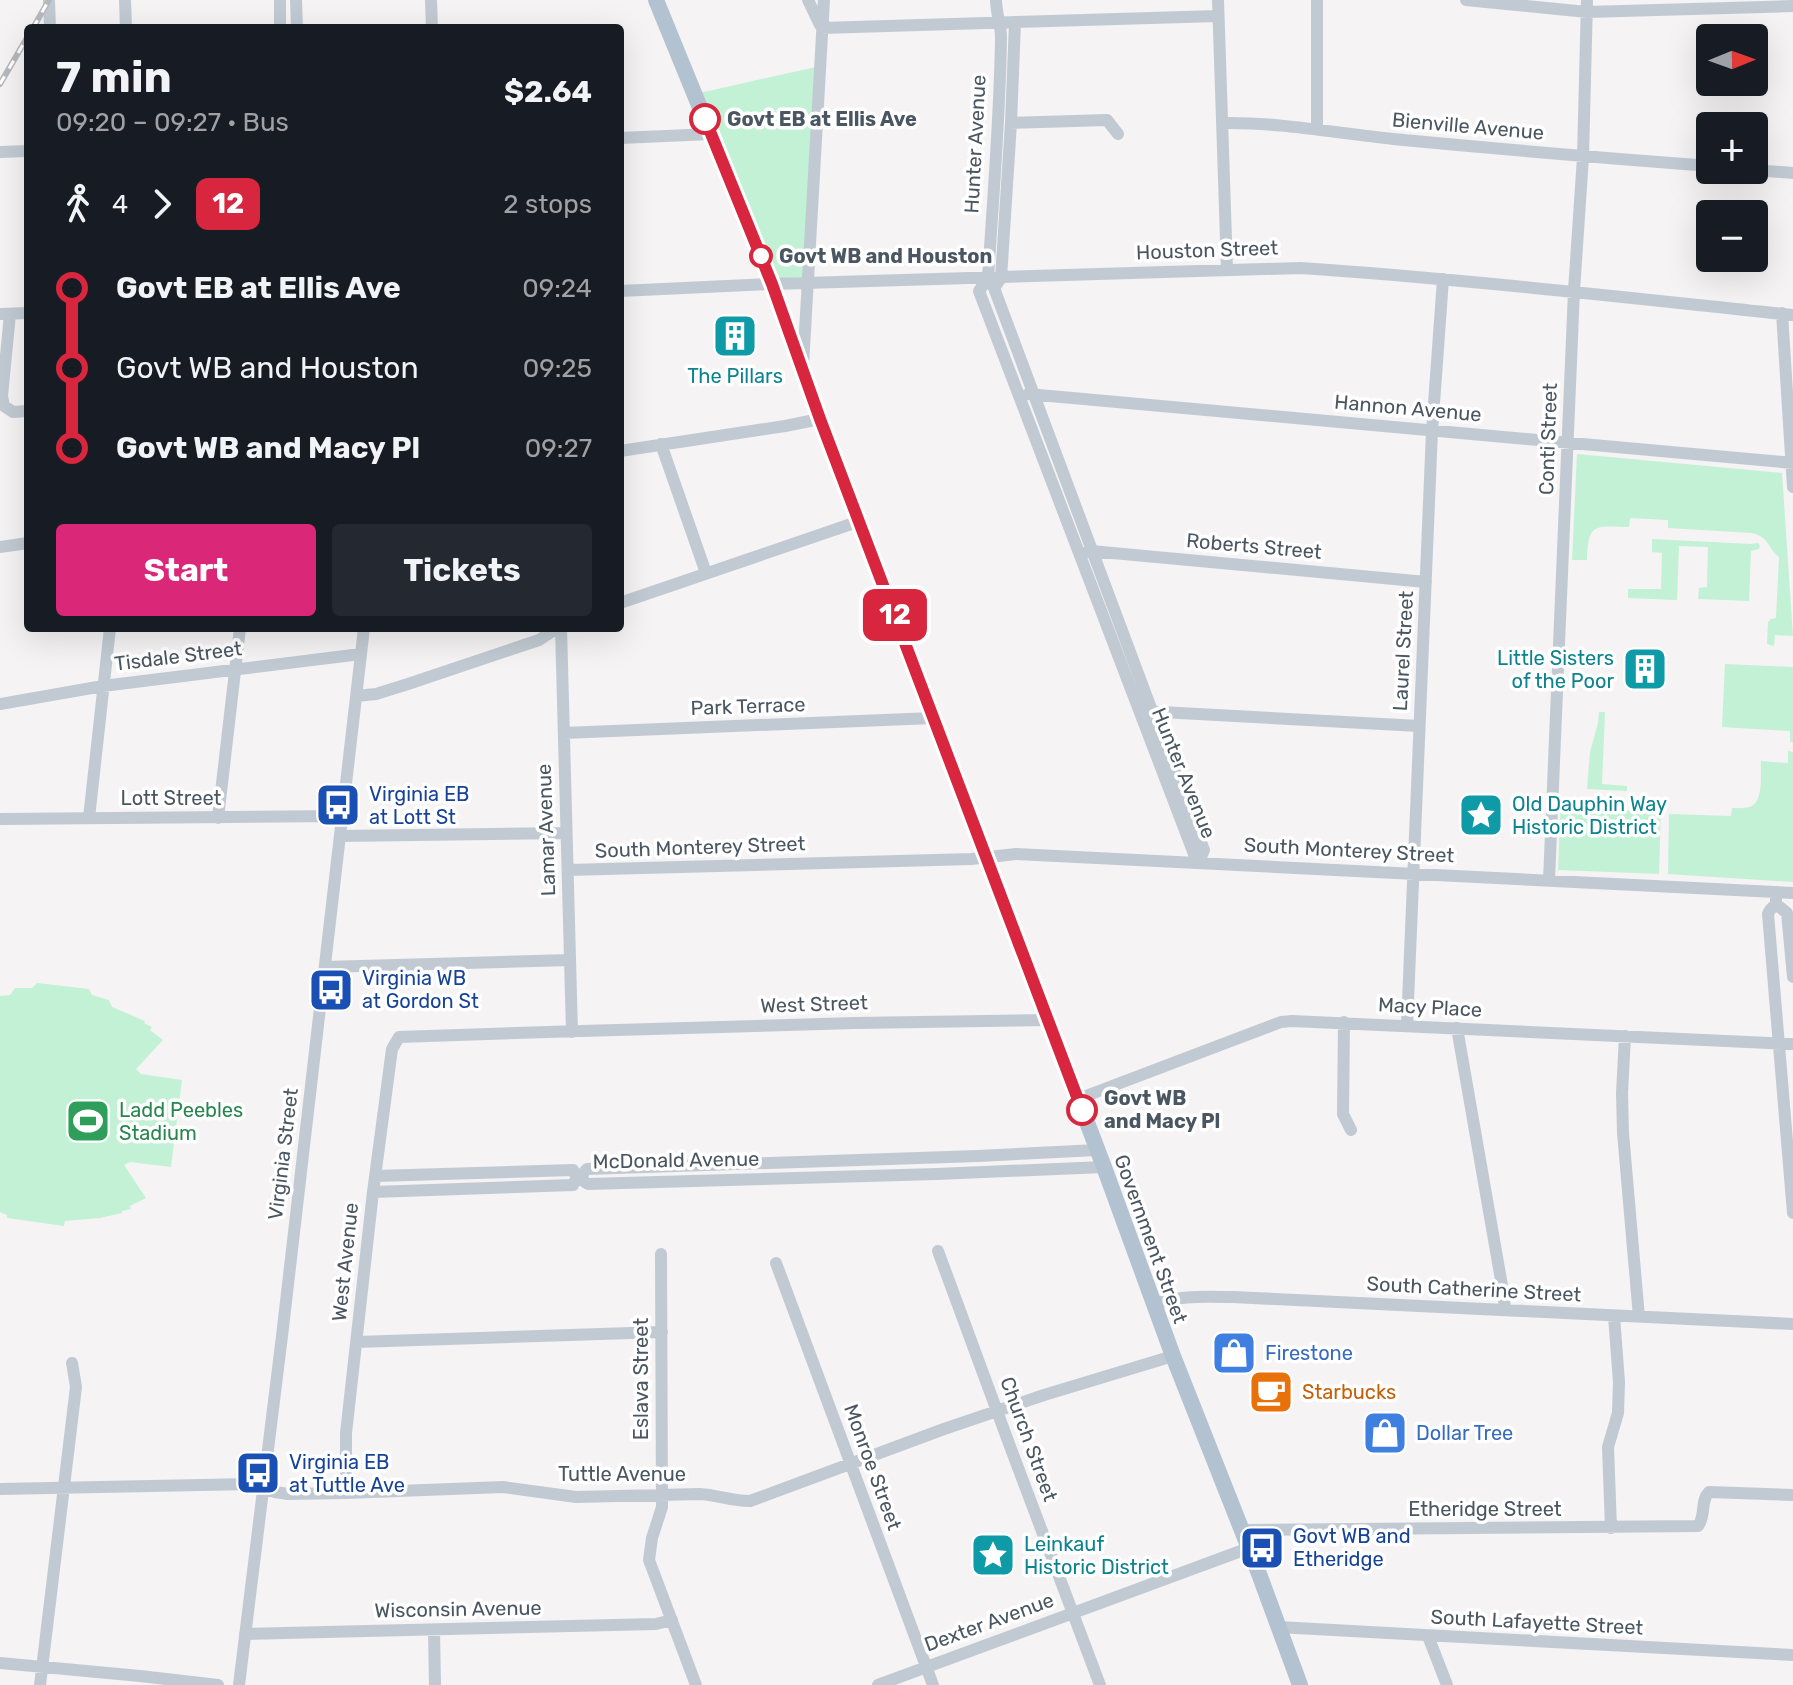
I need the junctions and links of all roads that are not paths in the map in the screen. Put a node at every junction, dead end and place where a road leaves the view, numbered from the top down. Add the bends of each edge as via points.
1 (49, 0) edge
2 (125, 0) edge
3 (280, 0) edge
4 (296, 0) edge
5 (431, 0) edge
6 (656, 0) edge
7 (808, 0) edge
8 (824, 0) edge
9 (996, 0) edge
10 (1218, 0) edge
11 (1317, 0) edge
12 (1466, 0) edge
13 (1587, 6) edge
14 (1793, 6) edge
15 (1218, 16) junction
16 (999, 22) junction
17 (1015, 22) junction
18 (50, 24) edge
19 (126, 24) edge
20 (280, 24) edge
21 (297, 24) edge
22 (432, 24) edge
23 (822, 28) junction
24 (1011, 123) junction
25 (1222, 123) junction
26 (1317, 129) junction
27 (711, 134) junction
28 (1118, 134) dead end
29 (624, 138) edge
30 (24, 151) edge
31 (0, 152) edge
32 (1583, 157) junction
33 (1696, 165) edge
34 (1768, 171) edge
35 (1793, 173) edge
36 (1227, 269) junction
37 (994, 278) junction
38 (1443, 279) junction
39 (772, 284) junction
40 (807, 284) junction
41 (624, 291) edge
42 (1574, 291) junction
43 (5, 314) edge
44 (1787, 314) edge
45 (803, 369) junction
46 (1026, 395) junction
47 (24, 411) edge
48 (820, 419) junction
49 (1432, 431) junction
50 (1568, 443) junction
51 (661, 444) junction
52 (624, 450) edge
53 (1792, 463) edge
54 (1793, 487) edge
55 (860, 521) junction
56 (24, 544) edge
57 (0, 547) edge
58 (1085, 553) junction
59 (706, 573) junction
60 (1426, 582) junction
61 (624, 602) edge
62 (110, 632) edge
63 (240, 632) edge
64 (364, 632) edge
65 (552, 632) edge
66 (559, 632) edge
67 (361, 654) junction
68 (235, 669) junction
69 (103, 686) junction
70 (356, 696) junction
71 (0, 704) edge
72 (1146, 713) junction
73 (933, 718) junction
74 (1419, 726) junction
75 (564, 733) junction
76 (342, 816) junction
77 (89, 818) junction
78 (218, 818) junction
79 (0, 819) edge
80 (566, 833) junction
81 (340, 836) junction
82 (986, 857) junction
83 (1201, 860) junction
84 (568, 870) junction
85 (1414, 873) junction
86 (1549, 880) junction
87 (1793, 893) edge
88 (1776, 898) junction
89 (570, 960) junction
90 (325, 967) junction
91 (1793, 977) edge
92 (1048, 1020) junction
93 (1344, 1022) junction
94 (1407, 1025) junction
95 (1457, 1028) junction
96 (578, 1031) junction
97 (1625, 1036) junction
98 (399, 1037) joint
99 (1787, 1044) edge
100 (1078, 1099) junction
101 (1351, 1130) dead end
102 (1097, 1150) junction
103 (1104, 1167) junction
104 (375, 1176) junction
105 (373, 1192) junction
106 (1793, 1213) edge
107 (938, 1251) dead end
108 (661, 1254) dead end
109 (776, 1263) dead end
110 (1154, 1304) junction
111 (1505, 1310) junction
112 (1614, 1316) junction
113 (1639, 1317) junction
114 (1793, 1324) edge
115 (662, 1332) junction
116 (356, 1342) junction
117 (1173, 1356) junction
118 (72, 1363) dead end
119 (997, 1411) junction
120 (850, 1463) junction
121 (65, 1487) junction
122 (0, 1489) edge
123 (264, 1489) junction
124 (346, 1493) junction
125 (662, 1494) junction
126 (1793, 1495) edge
127 (1611, 1528) junction
128 (1242, 1530) junction
129 (1249, 1548) junction
130 (1073, 1612) junction
131 (672, 1620) junction
132 (1278, 1627) junction
133 (434, 1630) junction
134 (245, 1634) junction
135 (1428, 1636) junction
136 (1793, 1655) edge
137 (0, 1663) edge
138 (43, 1667) junction
139 (926, 1667) junction
140 (40, 1685) edge
141 (218, 1685) edge
142 (239, 1685) edge
143 (435, 1685) edge
144 (696, 1685) edge
145 (878, 1685) edge
146 (933, 1685) edge
147 (1100, 1685) edge
148 (1300, 1685) edge
149 (1447, 1685) edge

1 - 18 street
2 - 19 street
3 - 20 street
4 - 21 street
5 - 22 street
6 - 27 main road, Government Street
7 - 23 street
8 - 23 street
9 - 16 street, Hunter Avenue
10 - 15 street
11 - 26 street
12 - 13 street
13 - 14 street
13 - 32 street, Conti Street
15 - 17 street
15 - 25 street
16 - 17 street
16 - 23 street
16 - 37 street, Hunter Avenue
17 - 24 street, Hunter Avenue
23 - 40 street
24 - 28 street via 1107,120
24 - 37 street, Hunter Avenue
25 - 26 street, Bienville Avenue
25 - 36 street
26 - 32 street, Bienville Avenue
27 - 29 street
27 - 39 main road, Government Street
30 - 31 street
32 - 33 street, Bienville Avenue
32 - 42 street, Conti Street
34 - 35 street
36 - 37 street, Houston Street
36 - 38 street, Houston Street via 1300,268
37 - 40 street, Houston Street
37 - 46 street, Hunter Avenue
38 - 42 street, Houston Street
38 - 49 street, Laurel Street
39 - 40 street, Houston Street
39 - 41 street, Houston Street
39 - 45 main road, Government Street
40 - 45 street
42 - 44 street, Houston Street
42 - 50 street, Conti Street
43 - 47 street via 2,396 4,406
44 - 53 street
45 - 48 main road, Government Street
46 - 49 street, Hannon Avenue
46 - 58 street, Hunter Avenue
48 - 51 street
48 - 55 main road, Government Street
49 - 50 street, Hannon Avenue
49 - 60 street, Laurel Street
50 - 53 street, Hannon Avenue
50 - 86 street, Conti Street
51 - 52 street
51 - 59 street
53 - 54 street
55 - 59 street
55 - 73 main road, Government Street
56 - 57 street
58 - 60 street, Roberts Street
58 - 72 street, Hunter Avenue
59 - 61 street
60 - 74 street, Laurel Street
62 - 69 street
63 - 68 street
64 - 67 street, Virginia Street
65 - 70 street via 423,679
66 - 75 street, Lamar Avenue
67 - 68 street, Tisdale Street
67 - 70 street, Virginia Street
68 - 69 street, Tisdale Street
68 - 78 street
69 - 71 street, Tisdale Street
69 - 77 street
70 - 76 street, Virginia Street
72 - 74 street
72 - 83 street, Hunter Avenue via 1204,850
73 - 75 street, Park Terrace
73 - 82 main road, Government Street
74 - 85 street, Laurel Street
75 - 80 street, Lamar Avenue
76 - 78 street, Lott Street
76 - 81 street, Virginia Street
77 - 78 street, Lott Street
77 - 79 street, Lott Street
80 - 81 street
80 - 84 street, Lamar Avenue
81 - 90 street, Virginia Street
82 - 83 street, South Monterey Street
82 - 84 street, South Monterey Street
82 - 92 main road, Government Street
83 - 85 street, South Monterey Street
84 - 89 street, Lamar Avenue
85 - 86 street, South Monterey Street
85 - 94 street, Laurel Street
86 - 88 street, South Monterey Street
87 - 88 street, South Monterey Street
88 - 91 street via 1787,913
88 - 99 street via 1768,914
89 - 90 street
89 - 96 street, Lamar Avenue
90 - 123 street, Virginia Street
92 - 96 street, West Street
92 - 100 main road, Government Street
93 - 94 street, Macy Place
93 - 100 street, Macy Place via 1281,1022
93 - 101 street via 1343,1114
94 - 95 street, Macy Place
95 - 97 street, Macy Place
95 - 111 street
96 - 98 street, West Street
97 - 99 street, Macy Place
97 - 113 street via 1623,1133
98 - 104 street, West Avenue via 392,1049
99 - 106 street
100 - 102 main road, Government Street
102 - 103 main road, Government Street
102 - 103 street, McDonald Avenue via 587,1169 582,1177 588,1184
103 - 110 main road, Government Street
104 - 105 street, West Avenue
104 - 105 street, McDonald Avenue via 573,1170 577,1177 573,1185
105 - 116 street, West Avenue
107 - 119 street, Church Street
108 - 115 street, Eslava Street
109 - 120 street, Monroe Street
110 - 111 street, South Catherine Street via 1182,1297 1233,1297
110 - 117 main road, Government Street
111 - 112 street, South Catherine Street
112 - 113 street, South Catherine Street
112 - 127 street via 1619,1382 1618,1413 1608,1447
113 - 114 street, South Catherine Street
115 - 116 street
115 - 125 street, Eslava Street
116 - 124 street, West Avenue
117 - 119 street, Tuttle Avenue
117 - 128 main road, Government Street
118 - 121 street via 76,1387
119 - 120 street, Tuttle Avenue
119 - 130 street, Church Street
120 - 125 street, Tuttle Avenue via 750,1501
120 - 139 street, Monroe Street
121 - 122 street, Tuttle Avenue
121 - 123 street, Tuttle Avenue via 251,1484
121 - 138 street
123 - 124 street, Tuttle Avenue
123 - 134 street, Virginia Street
124 - 125 street, Tuttle Avenue via 503,1487 576,1497
125 - 131 street, Eslava Street via 649,1560
126 - 127 street, Etheridge Street via 1709,1492 1698,1526
127 - 128 street, Etheridge Street
128 - 129 main road, Government Street
129 - 130 street, Dexter Avenue
129 - 132 main road, Government Street
130 - 139 street, Dexter Avenue
130 - 147 street, Church Street
131 - 133 street, Wisconsin Avenue
131 - 144 street, Eslava Street
132 - 135 street, South Lafayette Street
132 - 148 main road, Government Street
133 - 134 street, Wisconsin Avenue
133 - 143 street
134 - 142 street, Virginia Street
135 - 136 street, South Lafayette Street
135 - 149 street
137 - 138 street
138 - 140 street
138 - 141 street
139 - 145 street, Dexter Avenue
139 - 146 street, Monroe Street

